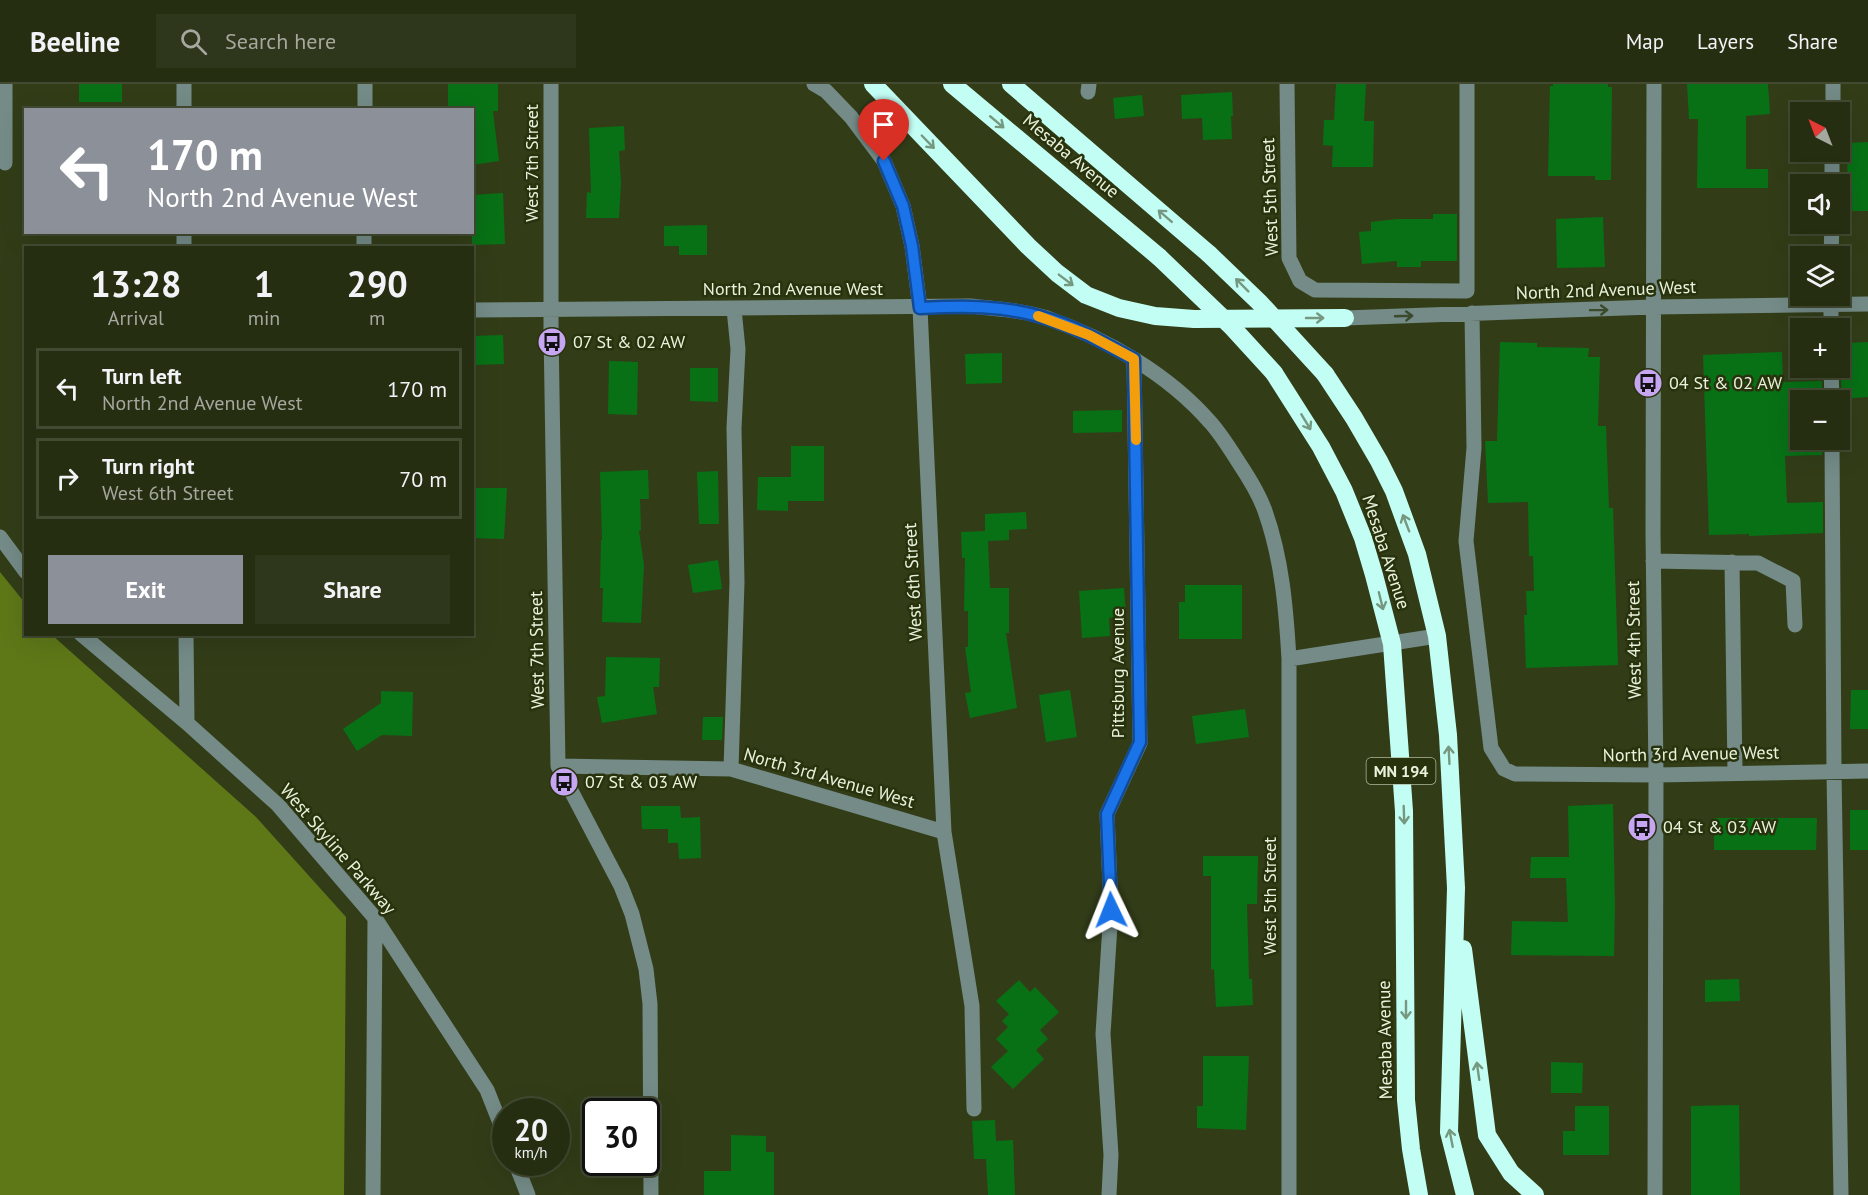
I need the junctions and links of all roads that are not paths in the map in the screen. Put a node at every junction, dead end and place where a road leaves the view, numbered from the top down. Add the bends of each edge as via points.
1 (5, 84) edge
2 (184, 84) edge
3 (365, 84) edge
4 (551, 84) edge
5 (814, 84) edge
6 (873, 84) edge
7 (952, 84) edge
8 (1011, 84) edge
9 (1287, 84) edge
10 (1467, 84) edge
11 (1654, 84) edge
12 (1833, 84) edge
13 (1833, 102) edge
14 (184, 108) edge
15 (365, 108) edge
16 (5, 163) dead end
17 (1790, 302) edge
18 (1850, 302) edge
19 (1868, 304) edge
20 (1653, 307) junction
21 (920, 308) junction
22 (551, 309) junction
23 (734, 309) junction
24 (474, 310) edge
25 (1472, 313) junction
26 (1345, 318) joint
27 (1134, 359) junction
28 (1832, 450) edge
29 (0, 537) edge
30 (1653, 561) junction
31 (1732, 562) junction
32 (24, 569) edge
33 (1285, 598) joint
34 (1795, 625) dead end
35 (83, 636) edge
36 (186, 636) edge
37 (1437, 636) junction
38 (1392, 644) junction
39 (1289, 659) junction
40 (186, 723) junction
41 (558, 766) junction
42 (731, 769) junction
43 (1868, 771) edge
44 (1834, 772) junction
45 (1736, 774) junction
46 (1656, 775) junction
47 (944, 832) junction
48 (1456, 888) junction
49 (375, 918) junction
50 (492, 1103) edge
51 (974, 1109) dead end
52 (1411, 1149) junction
53 (521, 1176) edge
54 (373, 1195) edge
55 (528, 1195) edge
56 (651, 1195) edge
57 (1109, 1195) edge
58 (1289, 1195) edge
59 (1419, 1195) edge
60 (1430, 1195) edge
61 (1465, 1195) edge
62 (1535, 1195) edge
63 (1655, 1195) edge
64 (1841, 1195) edge

1 - 16 street
2 - 14 street
3 - 15 street
4 - 22 street, West 7th Street
5 - 21 street, West 6th Street via 851,117 884,161 903,206
6 -> 26 highway via 1028,246 1086,295 1155,316
7 -> 38 highway, Mesaba Avenue / MN 194, bridge via 1159,257 1232,326 1274,373 1344,491 1363,538
37 -> 8 highway, Mesaba Avenue / MN 194, bridge via 1417,554 1394,491 1380,461 1325,374 1209,254
9 - 10 street, West 5th Street via 1289,258 1300,281 1315,290 1467,291
11 - 20 street, West 4th Street
12 - 13 street
17 - 20 street, North 2nd Avenue West
18 - 19 street, North 2nd Avenue West
25 -> 20 street, North 2nd Avenue West
20 - 30 street, West 4th Street
21 - 23 street, North 2nd Avenue West
21 - 27 street, North 2nd Avenue West via 970,306 1045,318
21 - 47 street, West 6th Street
22 - 23 street, North 2nd Avenue West
22 - 24 street, North 2nd Avenue West
22 - 41 street, West 7th Street
23 - 42 street via 738,349 734,428 737,582
26 -> 25 street, North 2nd Avenue West
25 - 46 street, North 3rd Avenue West via 1474,448 1466,541 1491,748 1504,769 1515,774
27 - 33 street, North 2nd Avenue West via 1189,400 1211,422 1247,475 1268,520
27 - 57 street, Pittsburg Avenue via 1140,742 1107,814 1111,910 1103,1034 1111,1155
28 - 44 street
29 - 32 street
30 - 31 street
30 - 46 street, West 4th Street
31 - 34 street via 1758,563 1793,581
31 - 45 street
33 - 39 street, West 5th Street
35 - 40 street, West Skyline Parkway
36 - 40 street
37 - 38 street
48 -> 37 highway, Mesaba Avenue / MN 194 via 1448,735
38 - 39 street
38 -> 52 highway, Mesaba Avenue / MN 194 via 1404,811 1406,1100
39 - 58 street, West 5th Street
40 - 49 street, West Skyline Parkway via 278,805
41 - 42 street, North 3rd Avenue West
41 - 56 street, West 7th Street via 621,886 646,969 650,1004
42 - 47 street, North 3rd Avenue West
43 - 44 street, North 3rd Avenue West
44 - 45 street, North 3rd Avenue West
44 - 64 street
45 - 46 street, North 3rd Avenue West
46 - 63 street, West 4th Street
47 - 51 street, West 6th Street via 972,1006
61 -> 48 highway, Mesaba Avenue / MN 194 via 1449,1132
62 -> 48 highway via 1511,1173 1487,1135
49 - 50 street, West Skyline Parkway
49 - 54 street
52 - 59 highway, Mesaba Avenue / MN 194
52 - 60 highway
53 - 55 street

